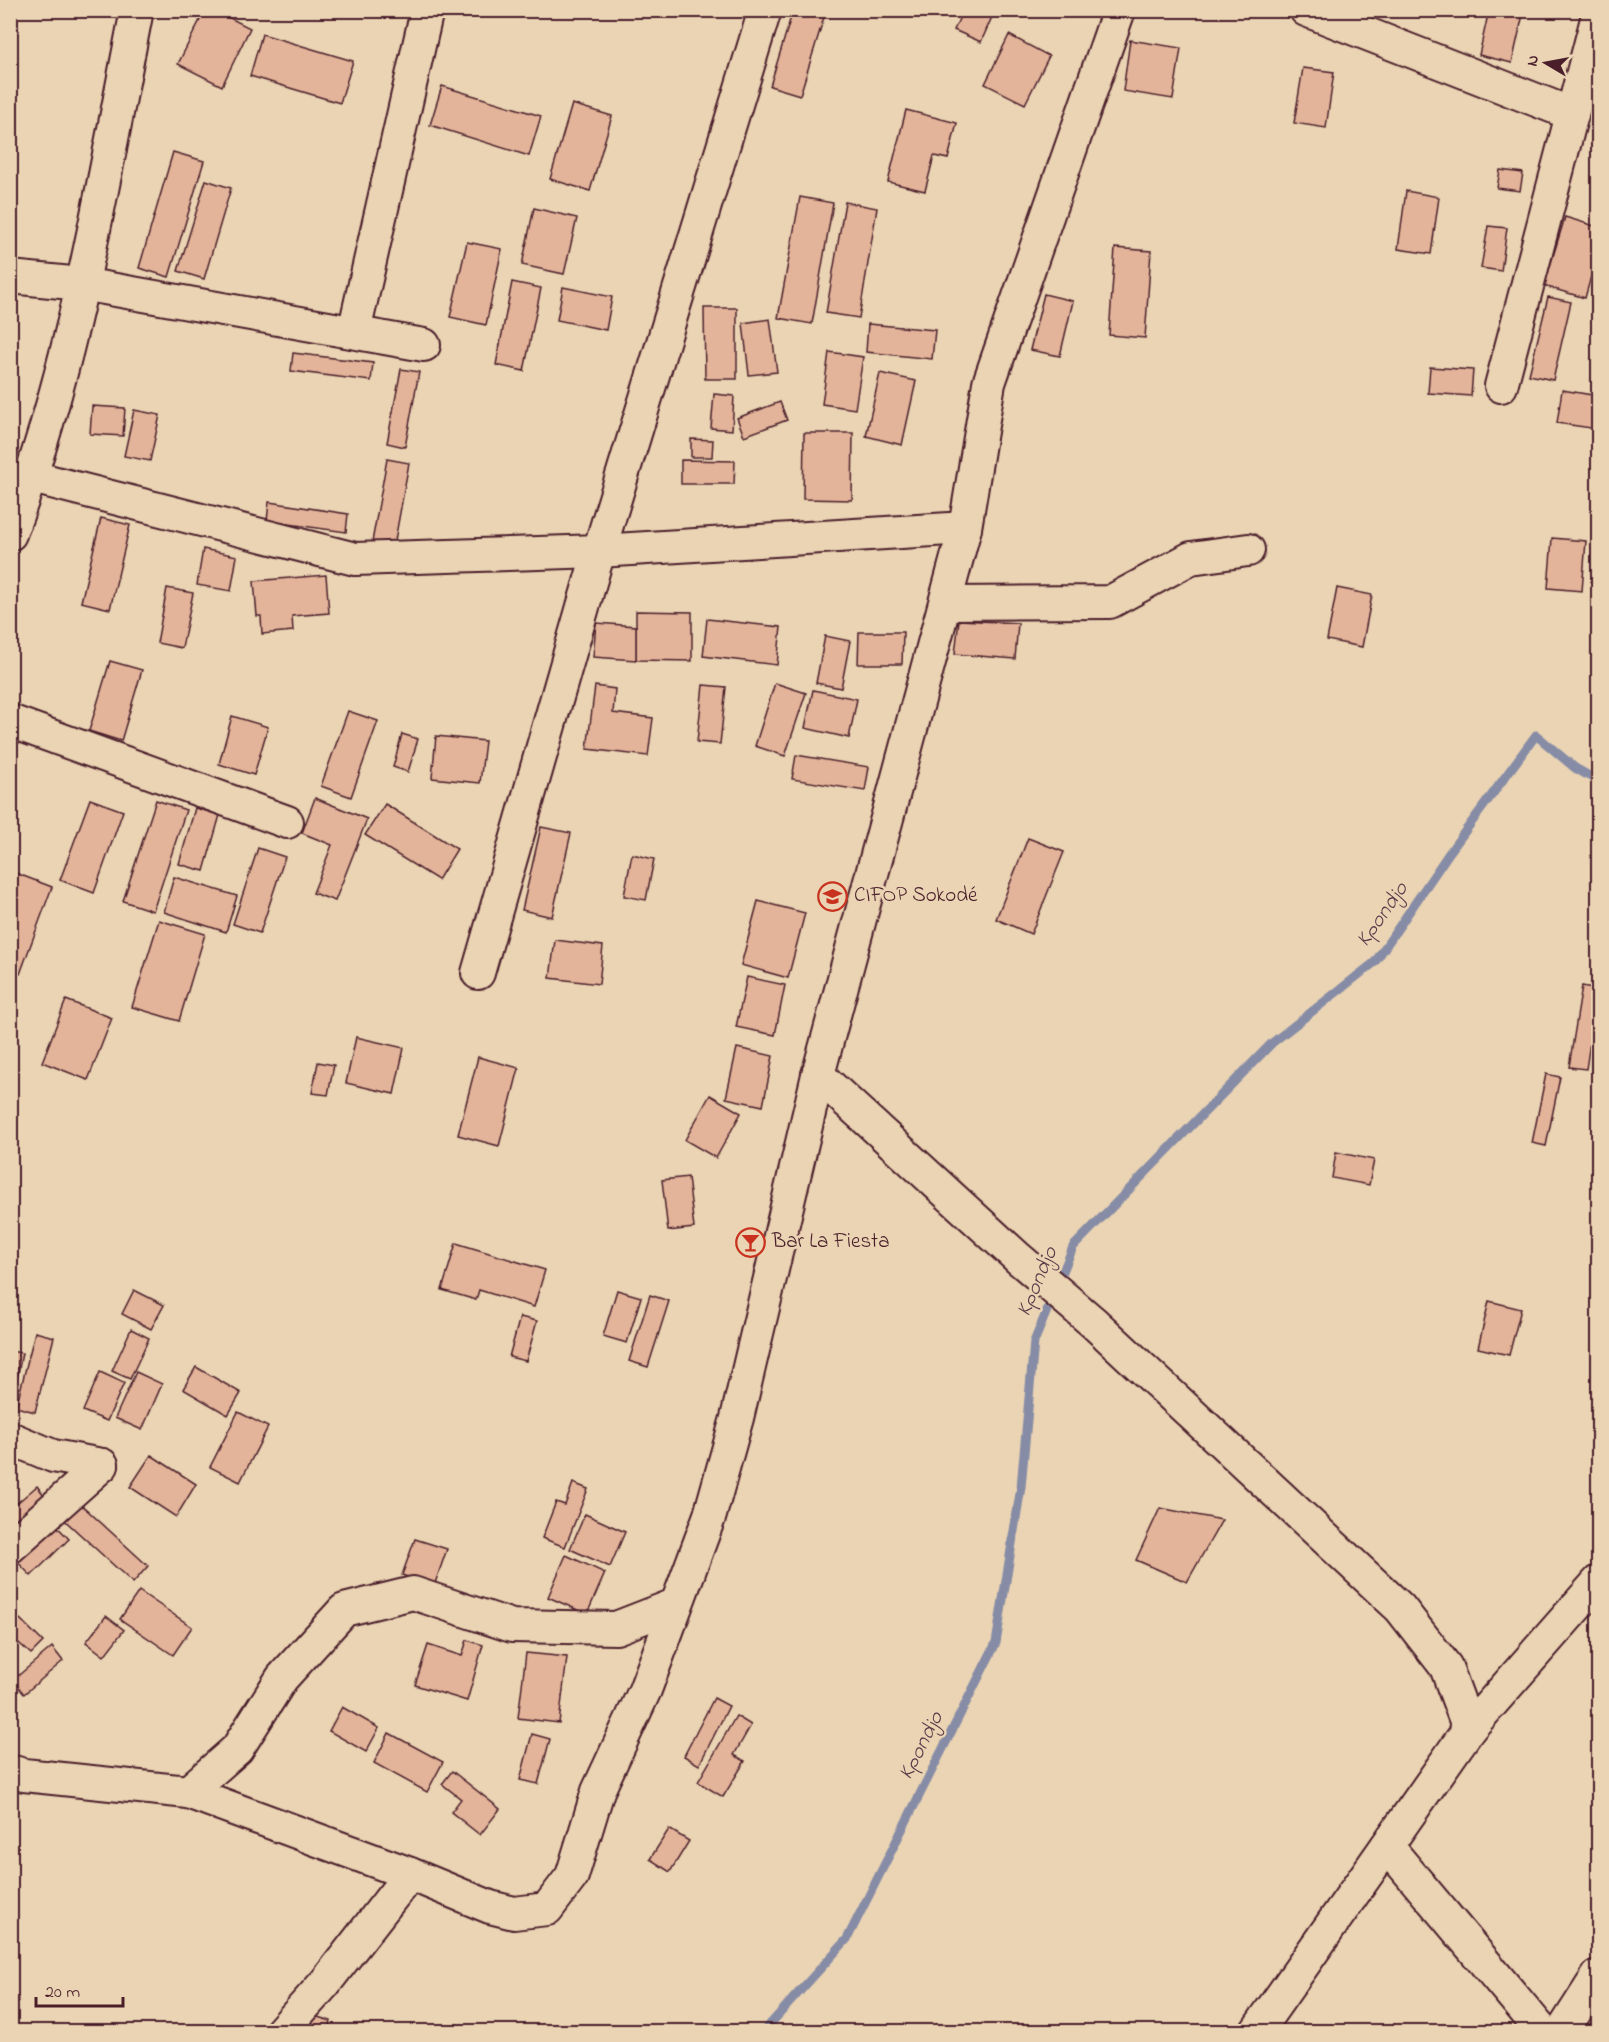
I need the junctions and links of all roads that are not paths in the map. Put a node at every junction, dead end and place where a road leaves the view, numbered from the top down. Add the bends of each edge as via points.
1 (137, 10) edge
2 (428, 10) edge
3 (765, 10) edge
4 (1119, 10) edge
5 (1306, 10) edge
6 (1599, 15) edge
7 (1572, 114) junction
8 (10, 277) edge
9 (82, 284) junction
10 (354, 332) junction
11 (424, 345) dead end
12 (1501, 386) dead end
13 (32, 477) junction
14 (965, 528) junction
15 (10, 534) edge
16 (599, 550) junction
17 (1248, 550) dead end
18 (946, 603) junction
19 (10, 721) edge
20 (287, 822) dead end
21 (478, 973) dead end
22 (818, 1075) junction
23 (10, 1438) edge
24 (10, 1547) edge
25 (1599, 1582) edge
26 (675, 1605) junction
27 (1469, 1729) junction
28 (10, 1771) edge
29 (188, 1792) junction
30 (1387, 1846) junction
31 (410, 1874) junction
32 (1599, 1976) edge
33 (281, 2031) edge
34 (1256, 2031) edge
35 (1543, 2031) edge
36 (1563, 2031) edge

1 - 9 street
2 - 10 street
3 - 16 street
4 - 14 street via 989,383
5 - 7 street
6 - 7 street
7 - 12 street
8 - 9 street
9 - 10 street
9 - 13 street
10 - 11 street
13 - 15 street
13 - 16 street via 355,559
14 - 16 street
14 - 18 street
16 - 21 street
17 - 18 street via 1191,558 1110,602
18 - 22 street
19 - 20 street
22 - 26 street via 737,1418 710,1515
22 - 27 street via 1094,1323 1400,1608 1446,1667
23 - 24 street via 53,1456 102,1465
25 - 27 street
26 - 29 street via 616,1628 512,1626 413,1593 344,1610 282,1678 237,1749
26 - 31 street via 645,1690 598,1791 572,1876 547,1909 514,1913 490,1907
27 - 30 street
28 - 29 street
29 - 31 street
30 - 34 street
30 - 35 street
31 - 33 street via 325,1983
32 - 36 street

